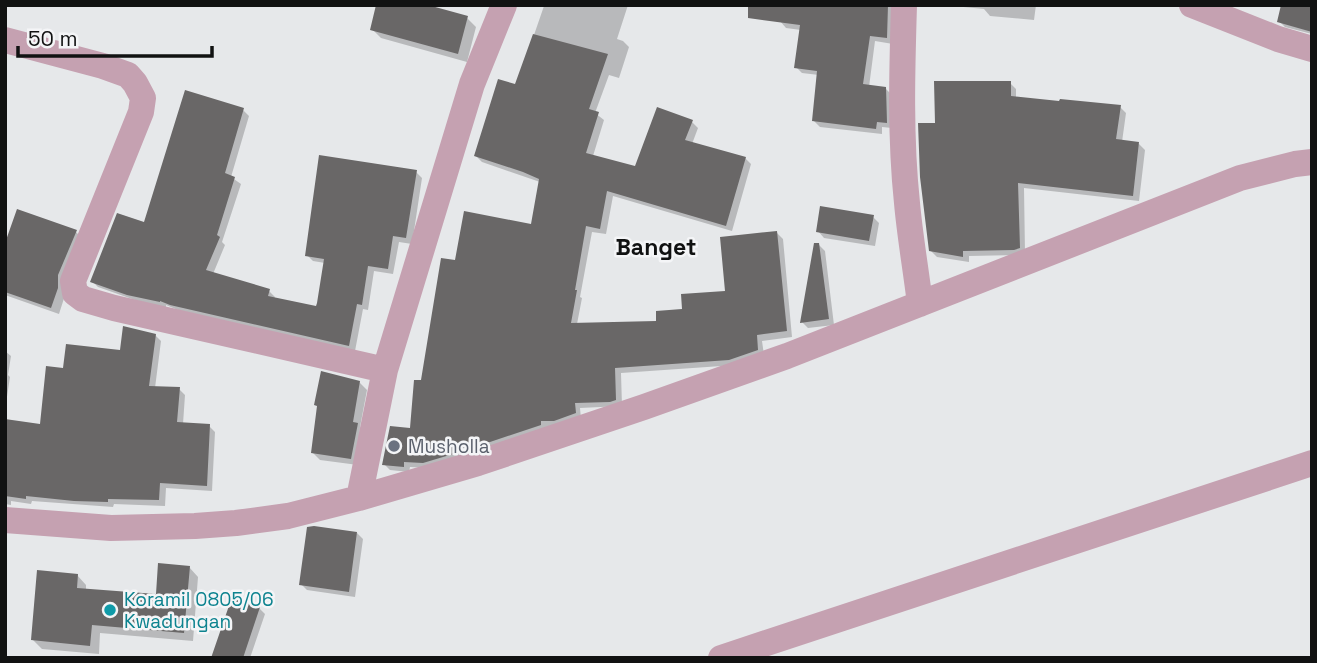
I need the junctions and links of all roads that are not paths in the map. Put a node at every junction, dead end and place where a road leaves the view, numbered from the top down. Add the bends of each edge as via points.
1 (504, 5) edge
2 (904, 5) edge
3 (1192, 5) edge
4 (5, 40) edge
5 (1312, 49) edge
6 (1312, 162) edge
7 (920, 304) junction
8 (385, 370) junction
9 (1312, 463) edge
10 (359, 498) junction
11 (5, 520) edge
12 (721, 658) edge

1 - 8 street via 472,84
2 - 7 street via 902,136
3 - 5 street
4 - 8 street via 128,75 143,98 73,281 75,293 114,308
6 - 7 street via 1240,178
7 - 10 street via 644,407
8 - 10 street
9 - 12 street
10 - 11 street via 288,516 195,526 111,528

